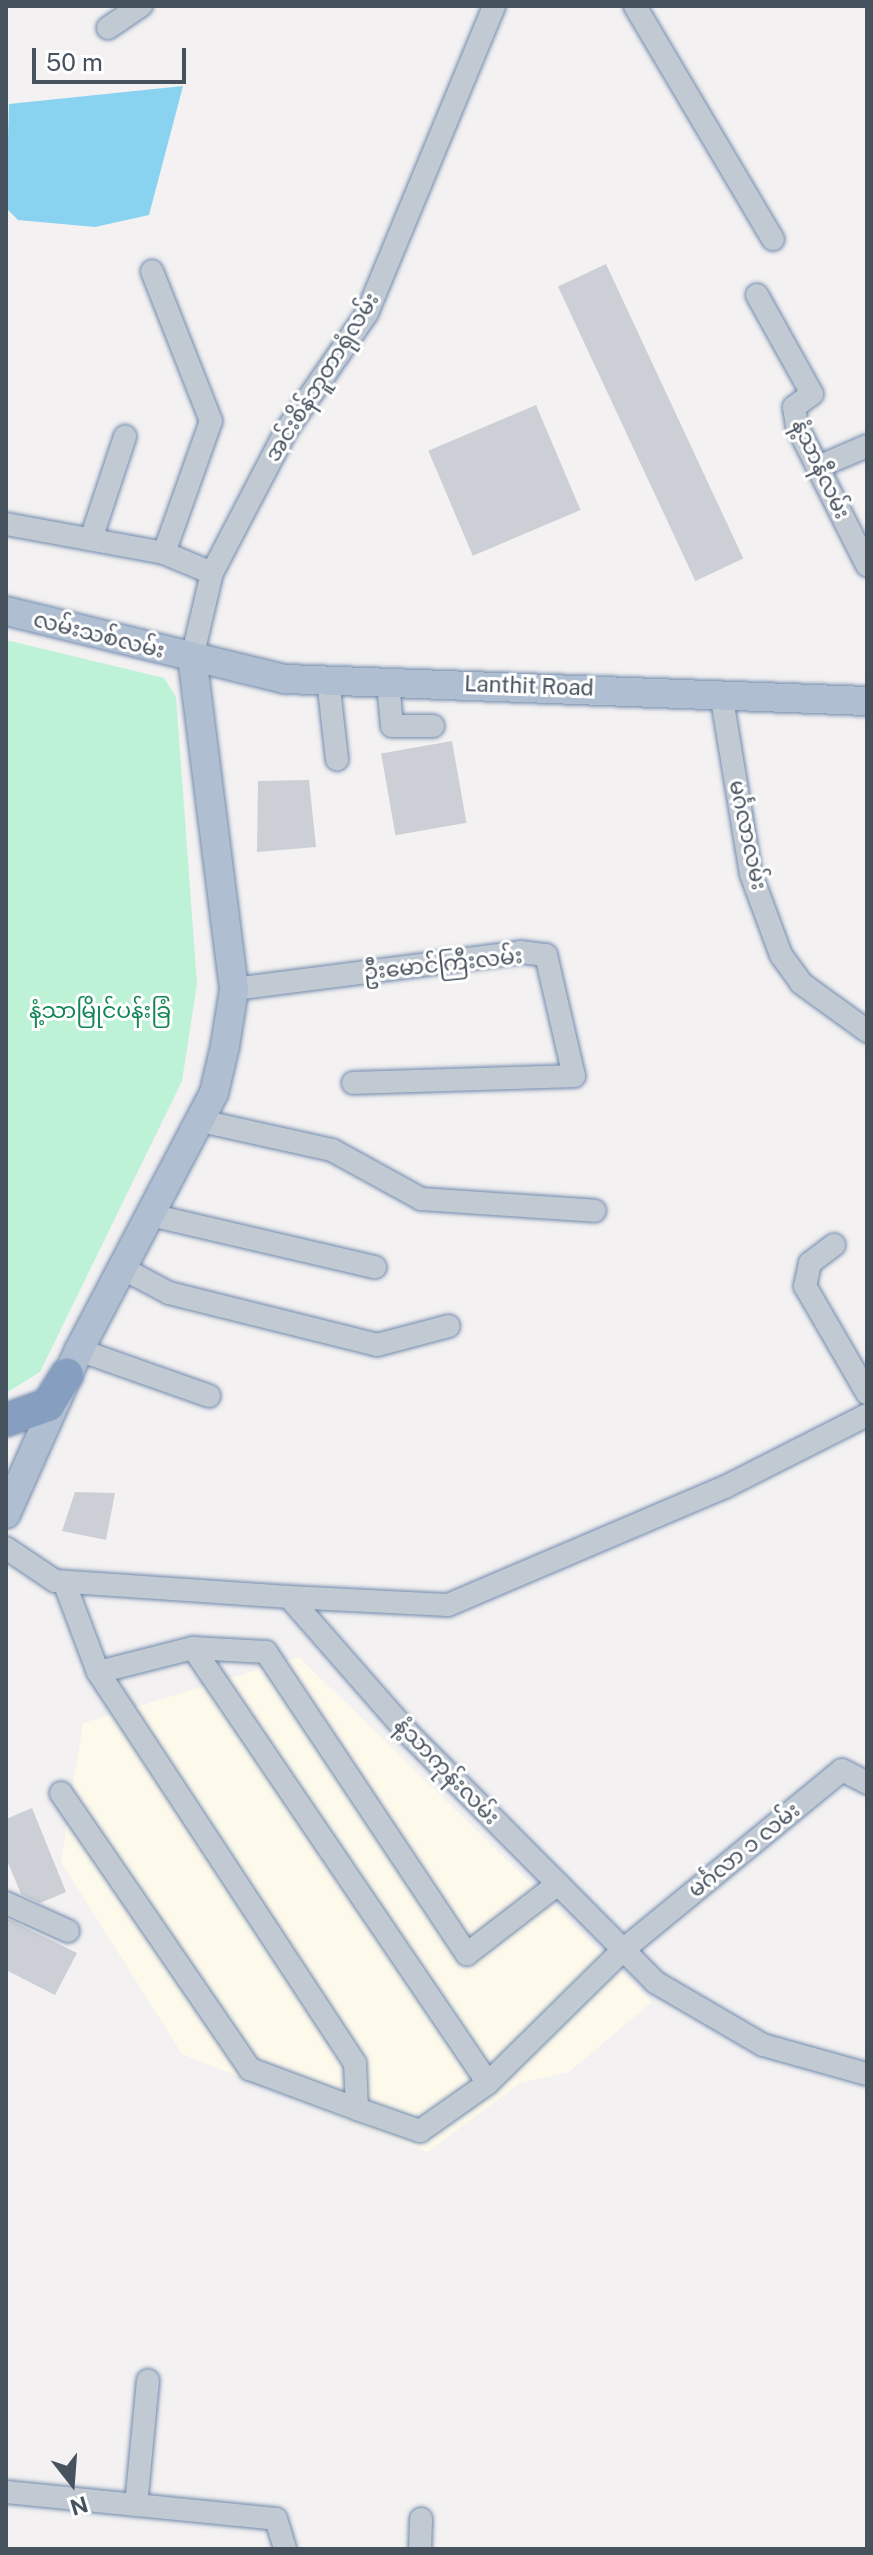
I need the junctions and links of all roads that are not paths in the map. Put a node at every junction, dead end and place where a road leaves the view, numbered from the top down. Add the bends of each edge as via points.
1 (141, 6) edge
2 (494, 6) edge
3 (635, 6) edge
4 (108, 28) dead end
5 (773, 239) dead end
6 (152, 271) dead end
7 (757, 295) dead end
8 (125, 437) dead end
9 (867, 446) edge
10 (818, 467) junction
11 (6, 524) edge
12 (91, 539) junction
13 (164, 553) junction
14 (867, 565) edge
15 (212, 573) junction
16 (6, 611) edge
17 (192, 658) junction
18 (328, 680) junction
19 (388, 682) junction
20 (721, 693) junction
21 (867, 701) edge
22 (433, 726) dead end
23 (337, 759) dead end
24 (234, 989) junction
25 (867, 1031) edge
26 (353, 1083) dead end
27 (201, 1121) junction
28 (595, 1211) dead end
29 (155, 1216) junction
30 (834, 1245) dead end
31 (375, 1267) dead end
32 (122, 1268) junction
33 (449, 1326) dead end
34 (73, 1362) junction
35 (867, 1393) edge
36 (209, 1396) dead end
37 (867, 1415) edge
38 (6, 1420) edge
39 (6, 1514) edge
40 (6, 1548) edge
41 (64, 1582) junction
42 (289, 1597) junction
43 (193, 1648) junction
44 (98, 1672) junction
45 (867, 1783) edge
46 (61, 1793) dead end
47 (558, 1884) junction
48 (6, 1903) edge
49 (68, 1931) dead end
50 (623, 1950) junction
51 (867, 2074) edge
52 (488, 2083) junction
53 (357, 2109) junction
54 (148, 2381) dead end
55 (6, 2492) edge
56 (136, 2505) junction
57 (421, 2519) dead end
58 (285, 2549) edge
59 (420, 2549) edge

1 - 4 street
2 - 15 street, အင်းစိန်ဘူတာရုံလမ်း via 367,313 286,431
3 - 5 street
6 - 13 street via 211,421
7 - 10 street, နံ့သာနီလမ်း via 812,394 794,407
8 - 12 street
9 - 10 street
10 - 14 street, နံ့သာနီလမ်း
11 - 12 street
12 - 13 street
13 - 15 street
15 - 17 street, အင်းစိန်ဘူတာရုံလမ်း
16 - 17 main road, လမ်းသစ်လမ်း
17 - 18 main road, Lanthit Road
17 - 24 main road
18 - 19 main road, Lanthit Road
18 - 23 street
19 - 20 main road, Lanthit Road
19 - 22 street via 392,726
20 - 21 main road, Lanthit Road
20 - 25 street, မင်္ဂလာလမ်း via 751,874 781,955 801,983
24 - 26 street, ဦးမောင်ကြီးလမ်း via 521,952 546,955 574,1076
24 - 27 main road via 214,1093
27 - 28 street via 332,1150 421,1199
27 - 29 main road
29 - 31 street
29 - 32 main road
30 - 35 street via 810,1263 805,1286
32 - 33 street via 169,1293 377,1345
32 - 34 main road
34 - 36 street
34 - 38 highway via 48,1405
34 - 39 main road
37 - 42 street via 725,1487 448,1605
40 - 41 street
41 - 42 street
41 - 44 street
42 - 47 street, နံ့သာကုန်းလမ်း via 408,1733
43 - 44 street
43 - 47 street via 266,1652 467,1954
43 - 52 street
44 - 53 street via 355,2063
45 - 50 street, မင်္ဂလာ ၁ လမ်း via 842,1770
46 - 53 street via 250,2069
47 - 50 street, နံ့သာကုန်းလမ်း
48 - 49 street
50 - 51 street, နံ့သာကုန်းလမ်း via 655,1982 763,2045
50 - 52 street
52 - 53 street via 420,2131
54 - 56 street
55 - 56 street
56 - 58 street via 276,2519
57 - 59 street

